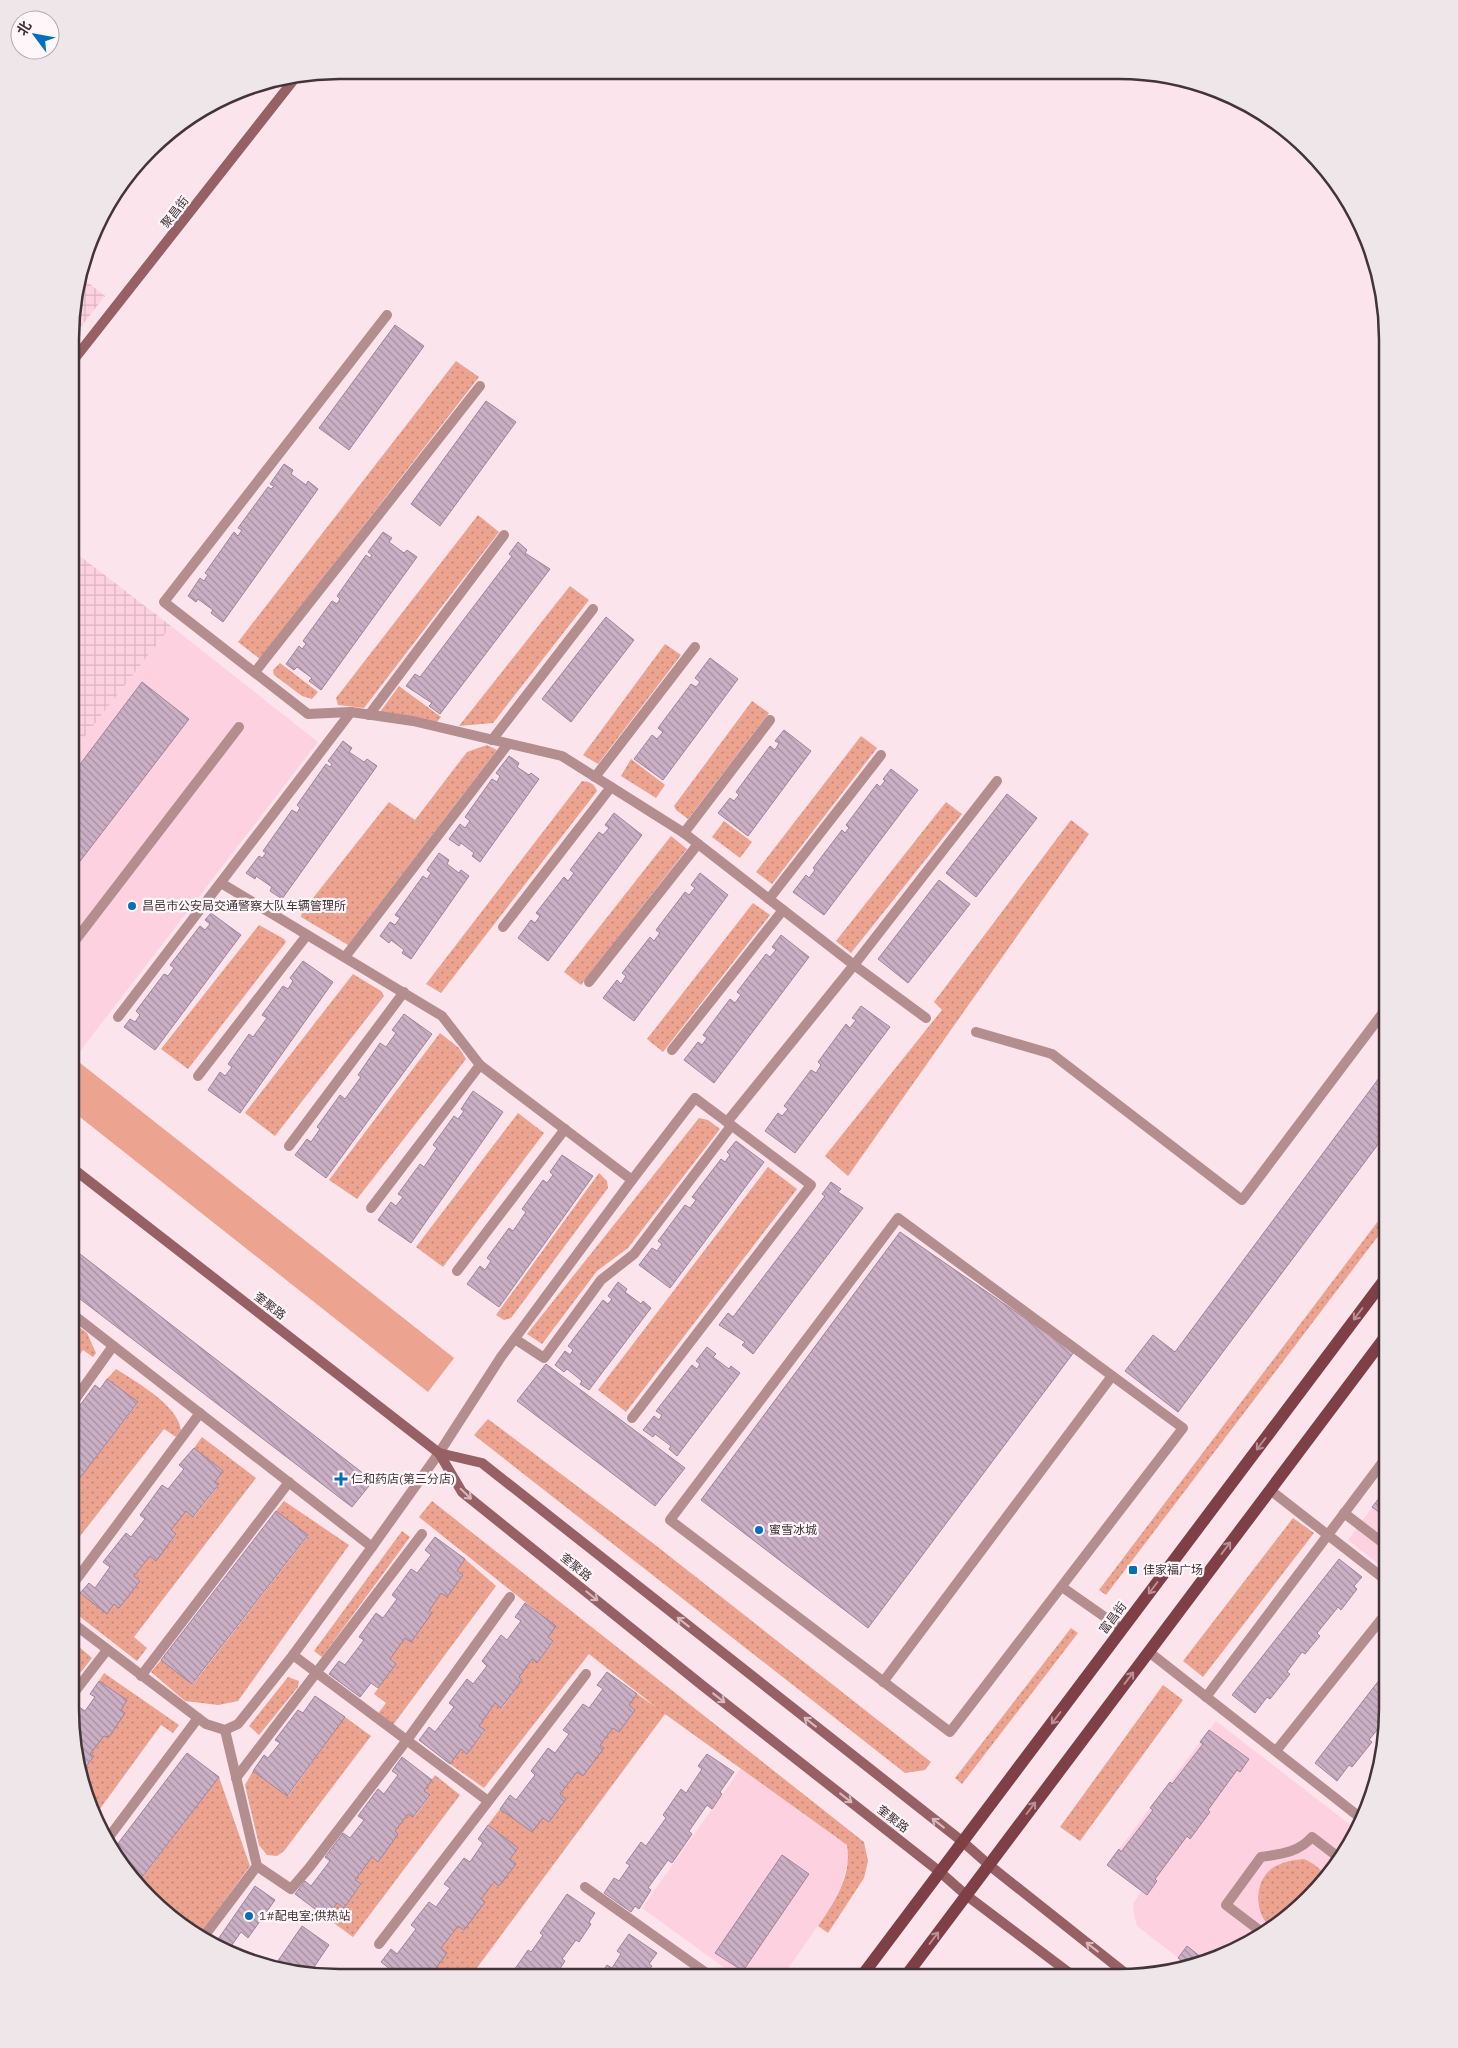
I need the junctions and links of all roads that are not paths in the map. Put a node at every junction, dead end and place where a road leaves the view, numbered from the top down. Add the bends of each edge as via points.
1 (291, 83) edge
2 (387, 315) dead end
3 (79, 353) edge
4 (480, 386) dead end
5 (504, 535) dead end
6 (593, 609) dead end
7 (695, 646) dead end
8 (255, 672) junction
9 (351, 712) junction
10 (369, 715) junction
11 (770, 720) dead end
12 (239, 727) dead end
13 (492, 740) junction
14 (508, 744) junction
15 (881, 755) dead end
16 (595, 777) junction
17 (997, 781) dead end
18 (611, 787) junction
19 (684, 833) junction
20 (698, 844) junction
21 (221, 883) junction
22 (770, 899) junction
23 (783, 910) junction
24 (504, 927) dead end
25 (308, 935) junction
26 (79, 936) edge
27 (345, 957) junction
28 (854, 965) junction
29 (589, 982) dead end
30 (404, 992) junction
31 (118, 1017) dead end
32 (926, 1018) dead end
33 (1379, 1018) edge
34 (976, 1032) dead end
35 (672, 1050) dead end
36 (480, 1065) junction
37 (198, 1076) dead end
38 (729, 1124) junction
39 (565, 1129) junction
40 (289, 1146) dead end
41 (79, 1173) edge
42 (632, 1180) junction
43 (371, 1208) dead end
44 (457, 1270) dead end
45 (1379, 1287) edge
46 (79, 1319) edge
47 (515, 1339) junction
48 (1379, 1344) edge
49 (114, 1346) junction
50 (1112, 1376) junction
51 (79, 1392) edge
52 (200, 1414) junction
53 (632, 1418) dead end
54 (439, 1454) junction
55 (1379, 1467) edge
56 (289, 1482) junction
57 (1270, 1490) junction
58 (1344, 1514) junction
59 (422, 1534) dead end
60 (1328, 1535) junction
61 (1379, 1539) edge
62 (372, 1548) junction
63 (1379, 1574) edge
64 (79, 1576) edge
65 (1062, 1586) junction
66 (510, 1597) dead end
67 (1379, 1623) edge
68 (79, 1628) edge
69 (1122, 1629) junction
70 (107, 1650) junction
71 (1148, 1652) junction
72 (293, 1655) junction
73 (317, 1673) junction
74 (586, 1674) dead end
75 (141, 1676) junction
76 (884, 1682) junction
77 (79, 1686) edge
78 (1206, 1697) junction
79 (198, 1718) junction
80 (225, 1730) junction
81 (407, 1740) junction
82 (1276, 1751) junction
83 (236, 1778) junction
84 (488, 1801) junction
85 (1356, 1814) edge
86 (111, 1834) edge
87 (963, 1842) junction
88 (1335, 1854) edge
89 (989, 1865) junction
90 (257, 1866) junction
91 (940, 1872) junction
92 (585, 1887) dead end
93 (966, 1895) junction
94 (1258, 1929) edge
95 (207, 1933) edge
96 (379, 1944) dead end
97 (701, 1969) edge
98 (867, 1969) edge
99 (911, 1969) edge
100 (1064, 1969) edge
101 (1120, 1969) edge

1 - 3 street, 聚昌街
2 - 8 lane via 164,602
4 - 8 lane
5 - 10 lane
6 - 13 lane
7 - 16 lane
8 - 9 lane via 308,714
9 - 10 lane
9 - 21 lane
10 - 13 lane via 413,721
11 - 19 lane
12 - 26 lane
13 - 14 lane
14 - 16 lane via 562,756
14 - 27 lane
15 - 22 lane
16 - 18 lane
17 - 28 lane
18 - 19 lane
18 - 24 lane
19 - 20 lane
20 - 22 lane
20 - 29 lane
21 - 25 lane
21 - 31 lane
22 - 23 lane
23 - 28 lane
23 - 35 lane
25 - 27 lane
25 - 37 lane
27 - 30 lane
28 - 32 lane
28 - 38 lane
30 - 36 lane via 442,1016
30 - 40 lane
33 - 34 lane via 1242,1200 1052,1054
36 - 39 lane
36 - 43 lane
38 - 42 lane via 695,1098
38 - 47 lane via 634,1254 601,1280 544,1358
38 - 53 lane via 810,1185
39 - 42 lane
39 - 44 lane
41 - 54 street, 奎聚路
42 - 47 lane
45 -> 69 main road, 富昌街
46 - 49 lane
47 - 54 lane
48 - 57 main road
49 - 51 lane
49 - 52 lane
50 - 65 lane via 1184,1428
50 - 76 lane
50 - 76 lane via 898,1218 670,1520
52 - 56 lane
52 - 64 lane
54 - 62 lane
87 -> 54 street via 482,1463
54 -> 91 street, 奎聚路 via 462,1492
55 - 58 lane
56 - 62 lane
56 - 75 lane
57 - 60 lane
71 -> 57 main road
58 - 60 lane
58 - 61 lane
59 - 73 lane
60 - 63 lane
60 - 78 lane
62 - 72 lane
65 - 69 lane
65 - 76 lane via 950,1732
66 - 81 lane
67 - 82 lane
68 - 70 lane
69 -> 87 main road, 富昌街
70 - 75 lane
70 - 77 lane
71 - 78 lane
89 -> 71 main road
72 - 73 lane
72 - 80 lane via 238,1724
73 - 81 lane
73 - 83 lane
74 - 84 lane
75 - 79 lane
78 - 82 lane
79 - 80 lane
79 - 86 lane
80 - 83 lane
81 - 84 lane
81 - 90 lane via 291,1889
82 - 85 lane
83 - 90 lane
84 - 96 lane
87 - 89 street
87 - 91 main road, 富昌街
88 - 94 lane via 1312,1837 1295,1851 1261,1857 1226,1905
89 - 93 main road
101 -> 89 street
90 - 95 lane
91 - 93 street, 奎聚路
91 - 98 main road, 富昌街
92 - 97 lane
99 -> 93 main road
93 - 100 street, 奎聚路

